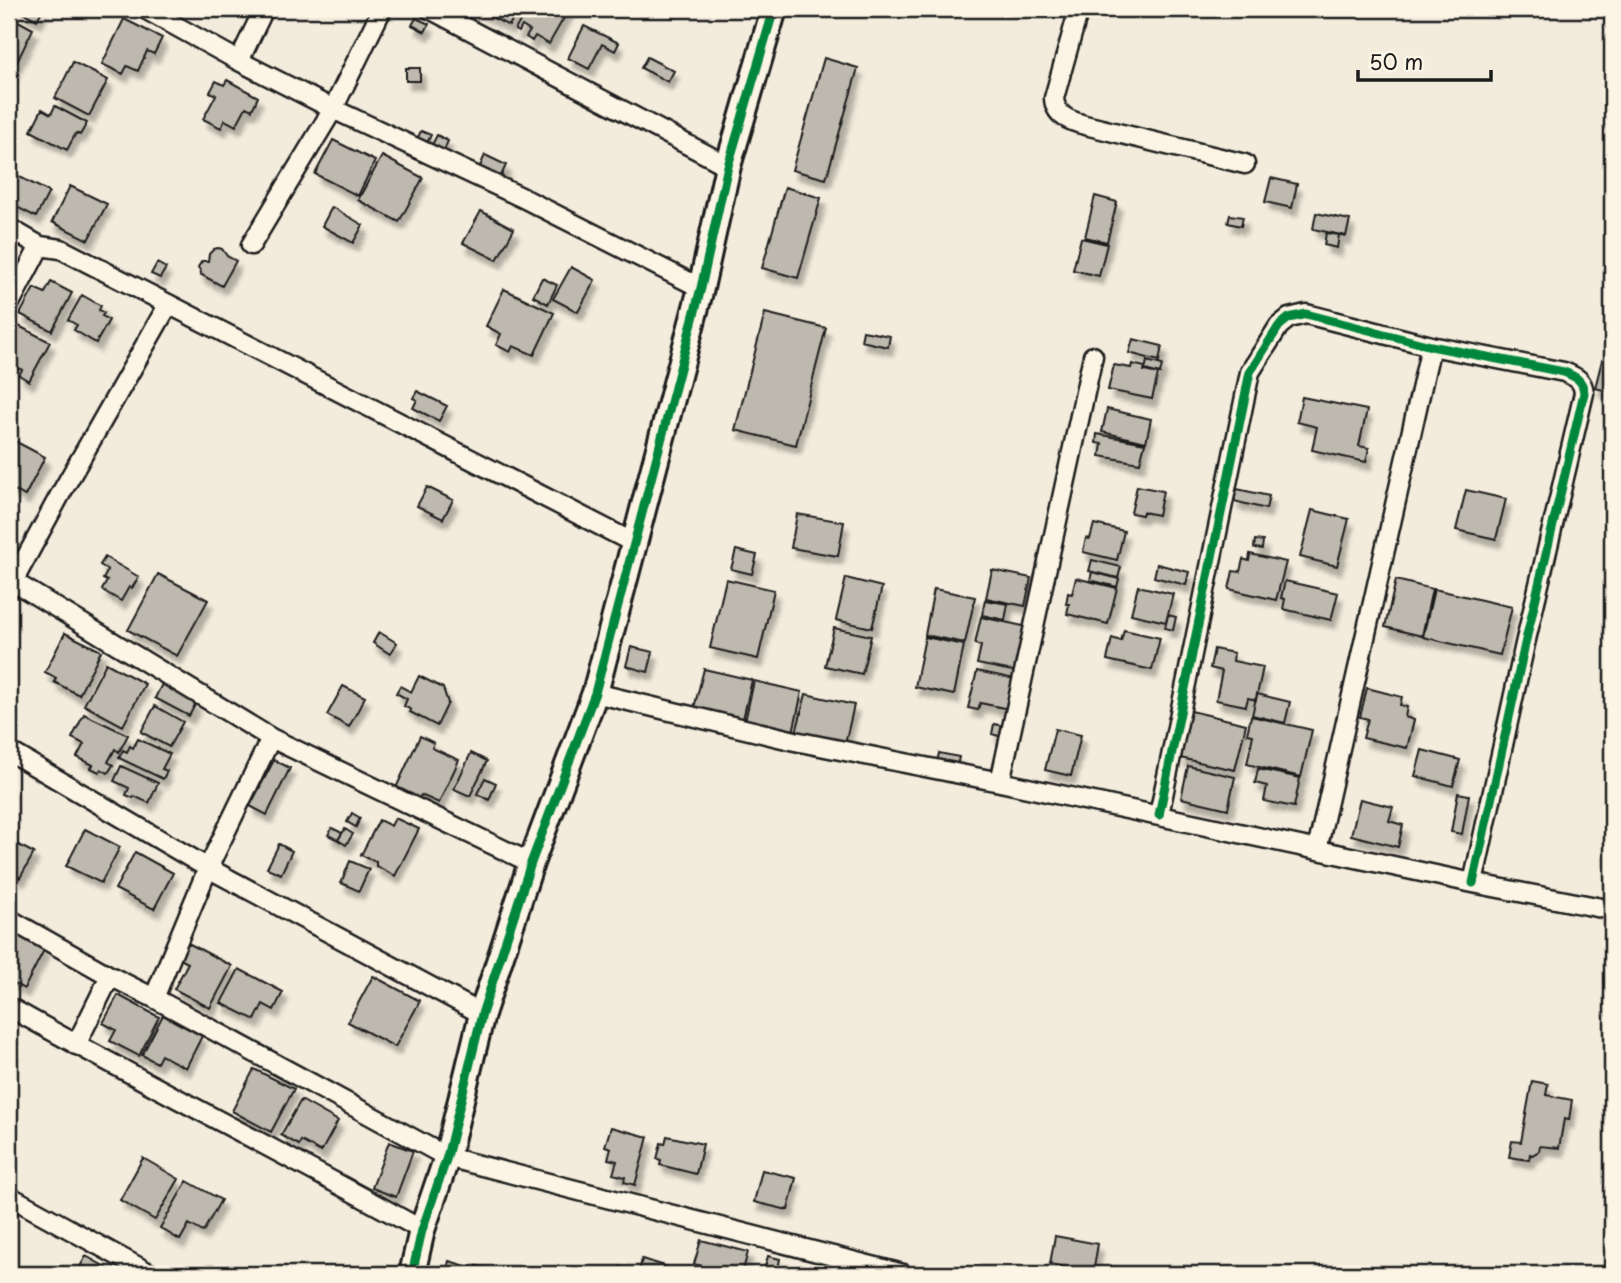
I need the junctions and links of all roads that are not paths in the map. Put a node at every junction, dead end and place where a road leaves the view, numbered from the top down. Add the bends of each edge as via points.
1 (145, 9) edge
2 (264, 9) edge
3 (382, 9) edge
4 (430, 9) edge
5 (774, 9) edge
6 (1079, 9) edge
7 (239, 61) junction
8 (333, 109) junction
9 (1245, 164) dead end
10 (728, 166) junction
11 (9, 228) edge
12 (251, 245) dead end
13 (40, 246) junction
14 (701, 288) junction
15 (9, 305) edge
16 (168, 305) junction
17 (1431, 346) junction
18 (1093, 356) dead end
19 (634, 543) junction
20 (10, 583) edge
21 (594, 693) junction
22 (271, 738) junction
23 (9, 751) edge
24 (1000, 782) junction
25 (1159, 815) junction
26 (1318, 850) junction
27 (531, 863) junction
28 (208, 868) junction
29 (1473, 883) junction
30 (1612, 910) edge
31 (9, 919) edge
32 (110, 976) junction
33 (154, 998) junction
34 (9, 1007) edge
35 (482, 1014) junction
36 (76, 1045) junction
37 (447, 1157) junction
38 (9, 1196) edge
39 (422, 1230) junction
40 (124, 1268) edge
41 (151, 1274) edge
42 (412, 1274) edge
43 (903, 1274) edge

1 - 7 street
2 - 7 street
3 - 8 street
4 - 10 street
5 - 10 street
6 - 9 street via 1054,98 1060,114 1070,121
7 - 8 street
8 - 12 street
8 - 14 street
10 - 14 street
11 - 13 street
13 - 15 street
13 - 16 street via 61,249
14 - 19 street
16 - 19 street
16 - 20 street
17 - 25 street via 1306,314 1289,317 1279,326 1250,372
17 - 26 street
17 - 29 street via 1564,372 1581,381 1584,393
18 - 24 street
19 - 21 street
20 - 22 street
21 - 24 street via 795,741
21 - 27 street
22 - 27 street
22 - 28 street
23 - 28 street
24 - 25 street
25 - 26 street
26 - 29 street
27 - 35 street
28 - 33 street
28 - 35 street
29 - 30 street
31 - 32 street
32 - 33 street
32 - 36 street
33 - 37 street
34 - 36 street
35 - 37 street
36 - 39 street
37 - 39 street
37 - 43 street
38 - 40 street
39 - 42 street
40 - 41 street

